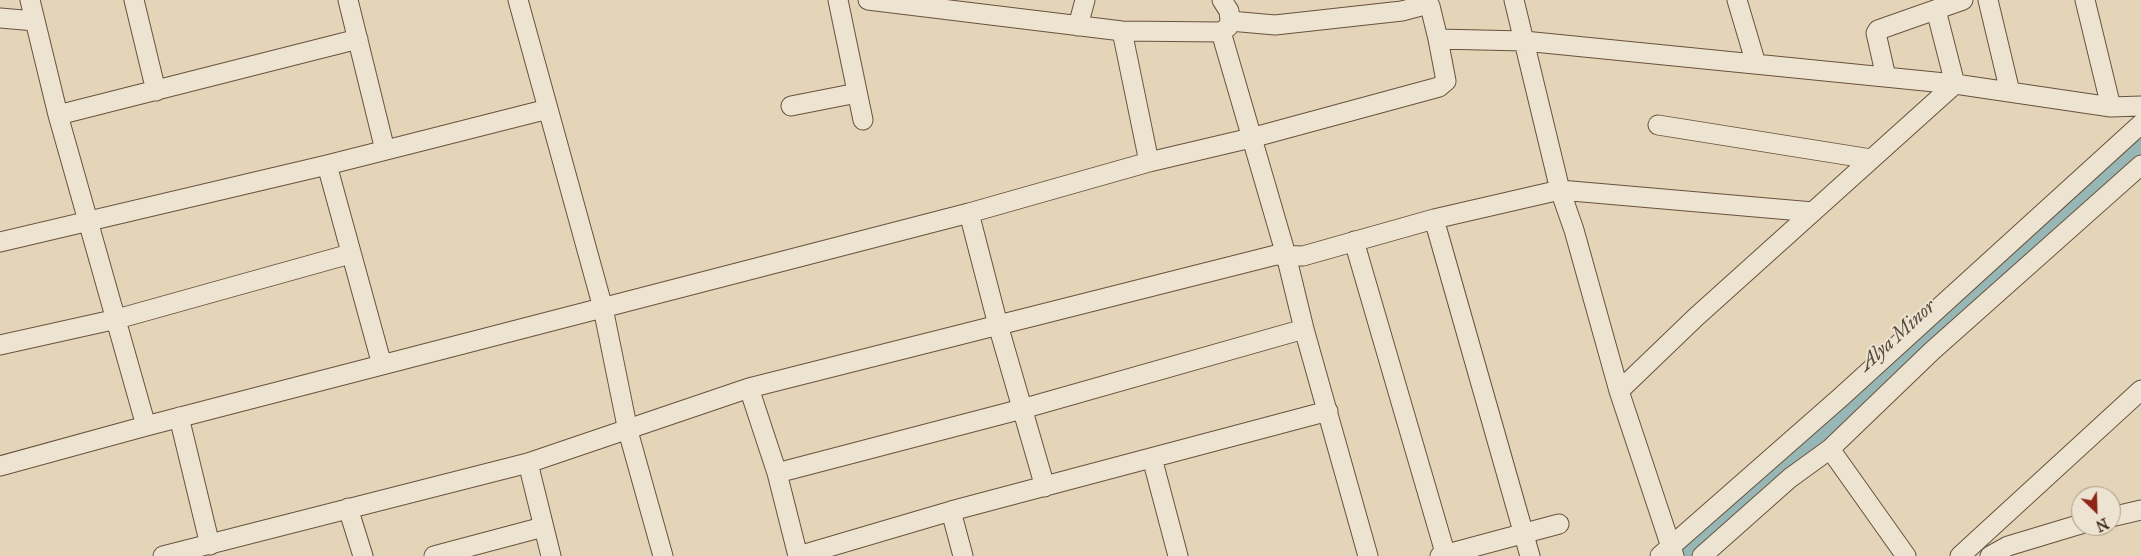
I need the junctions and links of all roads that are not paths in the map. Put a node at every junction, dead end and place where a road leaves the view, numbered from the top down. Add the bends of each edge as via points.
1 (30, 0) edge
2 (134, 0) edge
3 (348, 0) edge
4 (518, 0) edge
5 (838, 0) edge
6 (868, 0) edge
7 (1085, 0) edge
8 (1222, 0) edge
9 (1514, 0) edge
10 (1737, 0) edge
11 (1964, 0) edge
12 (1988, 0) edge
13 (2085, 0) edge
14 (1936, 10) junction
15 (0, 18) edge
16 (35, 21) junction
17 (1078, 26) junction
18 (1226, 27) junction
19 (1122, 31) junction
20 (1438, 39) junction
21 (358, 40) junction
22 (1524, 41) junction
23 (1756, 64) junction
24 (1886, 77) junction
25 (1955, 84) junction
26 (156, 91) junction
27 (2010, 92) junction
28 (857, 93) junction
29 (790, 106) dead end
30 (2141, 106) edge
31 (2111, 107) junction
32 (548, 109) junction
33 (58, 115) junction
34 (863, 120) dead end
35 (2141, 124) edge
36 (1658, 125) dead end
37 (1251, 138) junction
38 (385, 150) junction
39 (1872, 159) junction
40 (1149, 162) junction
41 (327, 165) junction
42 (2141, 165) edge
43 (1560, 190) junction
44 (1813, 212) junction
45 (969, 213) junction
46 (1434, 219) junction
47 (88, 221) junction
48 (1354, 240) junction
49 (0, 242) edge
50 (350, 254) junction
51 (1286, 255) junction
52 (603, 308) junction
53 (117, 318) junction
54 (998, 325) junction
55 (1304, 329) junction
56 (0, 345) edge
57 (382, 365) junction
58 (749, 388) junction
59 (2141, 390) edge
60 (1619, 391) junction
61 (1022, 409) junction
62 (1328, 411) junction
63 (179, 417) junction
64 (146, 426) junction
65 (628, 431) junction
66 (1830, 449) junction
67 (1152, 458) junction
68 (528, 463) junction
69 (0, 466) edge
70 (777, 474) junction
71 (1045, 487) junction
72 (348, 508) junction
73 (2141, 510) edge
74 (952, 512) junction
75 (2121, 515) edge
76 (1560, 524) dead end
77 (543, 527) junction
78 (2071, 527) edge
79 (1523, 534) junction
80 (210, 545) junction
81 (1669, 553) edge
82 (164, 556) edge
83 (363, 556) edge
84 (434, 556) edge
85 (551, 556) edge
86 (663, 556) edge
87 (798, 556) edge
88 (963, 556) edge
89 (1178, 556) edge
90 (1368, 556) edge
91 (1444, 556) edge
92 (1530, 556) edge
93 (1702, 556) edge
94 (1906, 556) edge
95 (1960, 556) edge
96 (1990, 556) edge

1 - 16 street
2 - 26 street
3 - 21 street
4 - 32 street
5 - 28 street
6 - 17 street
7 - 17 street
8 - 18 street via 1229,12
9 - 22 street
10 - 23 street
11 - 14 street
12 - 27 street
13 - 31 street
14 - 24 street via 1878,30
14 - 25 street
15 - 16 street
16 - 33 street
17 - 19 street
18 - 19 street
18 - 20 street via 1275,25 1402,10 1426,4 1430,6
18 - 37 street
19 - 40 street
20 - 22 street
20 - 37 street via 1446,81 1442,87
21 - 26 street
21 - 38 street
22 - 23 street
22 - 43 street
23 - 24 street
24 - 25 street
25 - 27 street
25 - 39 street
26 - 33 street
27 - 31 street
28 - 29 street
28 - 34 street
30 - 31 street
32 - 38 street
32 - 52 street
33 - 47 street
35 - 81 street
36 - 39 street
37 - 40 street
37 - 51 street
38 - 41 street
39 - 44 street
40 - 45 street
41 - 47 street
41 - 50 street
42 - 66 street via 1932,352
43 - 44 street
43 - 46 street
43 - 60 street
44 - 60 street via 1696,316
45 - 52 street
45 - 54 street
46 - 48 street
46 - 79 street
47 - 49 street
47 - 53 street
48 - 51 street via 1304,256
48 - 91 street
50 - 53 street
50 - 57 street
51 - 54 street
51 - 55 street
52 - 57 street
52 - 65 street
53 - 56 street
53 - 64 street
54 - 58 street
54 - 61 street
55 - 61 street
55 - 62 street
57 - 63 street
58 - 65 street
58 - 70 street
59 - 95 street
60 - 81 street
61 - 70 street
61 - 71 street
62 - 67 street
62 - 90 street
63 - 64 street
63 - 80 street
64 - 69 street
65 - 68 street
65 - 86 street
66 - 93 street via 1790,478
66 - 94 street
67 - 71 street
67 - 89 street
68 - 72 street
68 - 77 street
70 - 87 street
71 - 74 street
72 - 80 street
72 - 83 street
73 - 75 street
74 - 87 street
74 - 88 street
76 - 79 street
77 - 84 street
77 - 85 street
78 - 96 street via 2008,546
79 - 91 street
79 - 92 street
80 - 82 street

